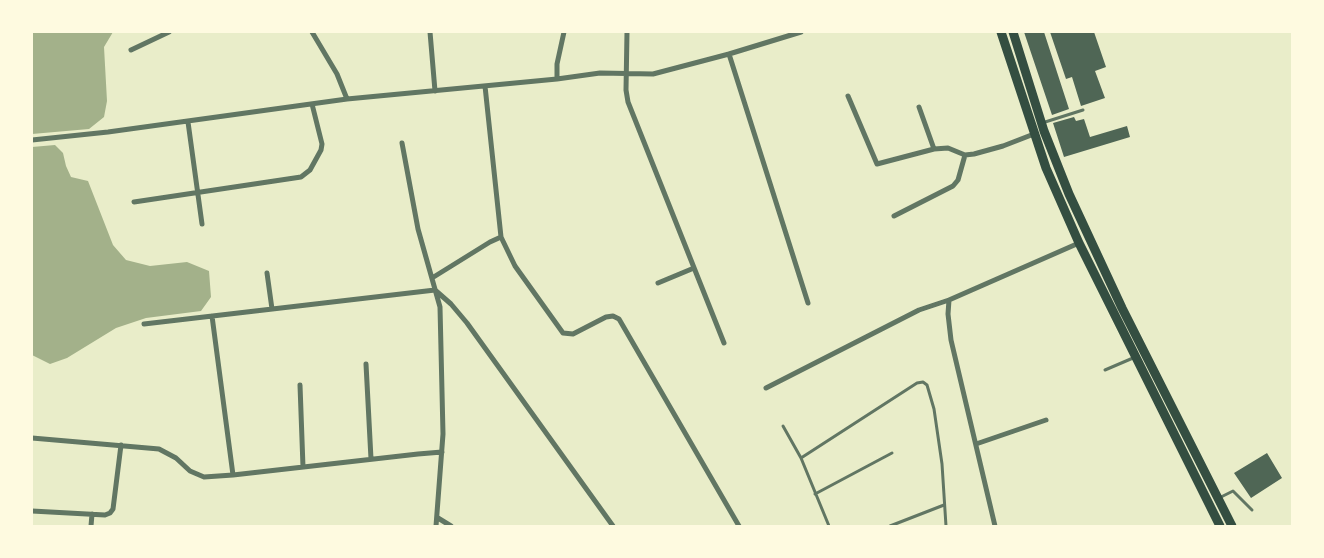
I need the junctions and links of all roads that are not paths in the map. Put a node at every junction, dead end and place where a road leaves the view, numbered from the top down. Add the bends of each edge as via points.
1 (169, 32) edge
2 (312, 32) edge
3 (430, 32) edge
4 (564, 32) edge
5 (627, 32) edge
6 (801, 32) edge
7 (1001, 32) edge
8 (1013, 32) edge
9 (131, 50) dead end
10 (729, 54) junction
11 (627, 73) junction
12 (558, 79) junction
13 (485, 86) junction
14 (435, 91) junction
15 (848, 96) dead end
16 (347, 99) junction
17 (312, 104) junction
18 (920, 107) dead end
19 (1083, 110) dead end
20 (188, 122) junction
21 (1042, 123) junction
22 (1034, 134) junction
23 (32, 140) edge
24 (402, 143) dead end
25 (934, 149) junction
26 (965, 155) junction
27 (197, 194) junction
28 (134, 202) dead end
29 (894, 216) dead end
30 (202, 224) dead end
31 (501, 237) junction
32 (1079, 243) junction
33 (694, 268) junction
34 (267, 273) dead end
35 (432, 278) junction
36 (658, 283) dead end
37 (435, 290) junction
38 (949, 300) junction
39 (808, 303) dead end
40 (272, 309) junction
41 (212, 316) junction
42 (144, 324) dead end
43 (724, 343) dead end
44 (1135, 357) junction
45 (366, 364) dead end
46 (1105, 370) dead end
47 (300, 385) dead end
48 (766, 388) dead end
49 (1046, 420) dead end
50 (783, 426) dead end
51 (32, 438) edge
52 (976, 444) junction
53 (121, 445) junction
54 (442, 452) junction
55 (892, 453) dead end
56 (801, 458) junction
57 (371, 459) junction
58 (303, 467) junction
59 (233, 476) junction
60 (815, 494) junction
61 (1218, 498) junction
62 (945, 505) junction
63 (1252, 510) dead end
64 (32, 511) edge
65 (92, 514) junction
66 (438, 518) junction
67 (91, 526) edge
68 (436, 526) edge
69 (451, 526) edge
70 (613, 526) edge
71 (739, 526) edge
72 (829, 526) edge
73 (890, 526) edge
74 (946, 526) edge
75 (995, 526) edge
76 (1220, 526) edge
77 (1232, 526) edge

1 - 9 street
2 - 16 street
3 - 14 street
4 - 12 street
5 - 11 street
6 - 10 street
7 - 22 main road
8 - 21 main road
10 - 11 street via 653,74
10 - 39 street
11 - 12 street
11 - 33 street via 628,102
12 - 13 street
13 - 14 street
13 - 31 street
14 - 16 street
15 - 25 street via 877,164
16 - 17 street
17 - 20 street
17 - 27 street via 322,144 306,174
18 - 25 street
19 - 21 lane
20 - 23 street
20 - 27 street
21 - 61 main road via 1089,239
22 - 26 street
22 - 32 main road
24 - 35 street via 418,229
25 - 26 street via 948,148
26 - 29 street via 953,186
27 - 28 street
27 - 30 street
31 - 35 street
31 - 71 street via 515,266 563,333 573,334 606,317 619,319
32 - 38 street
32 - 44 main road
33 - 36 street
33 - 43 street
34 - 40 street
35 - 37 street
37 - 40 street
37 - 54 street via 441,328
37 - 70 street via 467,323
38 - 48 street via 919,310
38 - 52 street via 951,340
40 - 41 street
41 - 42 street
41 - 59 street
44 - 46 lane
44 - 76 main road
45 - 57 street
47 - 58 street
49 - 52 street
50 - 56 lane
51 - 53 street
52 - 75 street
53 - 59 street via 168,452 196,476
53 - 65 street via 113,509 111,513
54 - 57 street
54 - 66 street
55 - 60 lane
56 - 60 lane
56 - 62 lane via 923,382 934,409
57 - 58 street
58 - 59 street
60 - 72 lane
61 - 63 lane via 1233,491
61 - 77 main road
62 - 73 lane
62 - 74 lane
64 - 65 street
65 - 67 street
66 - 68 street
66 - 69 street

